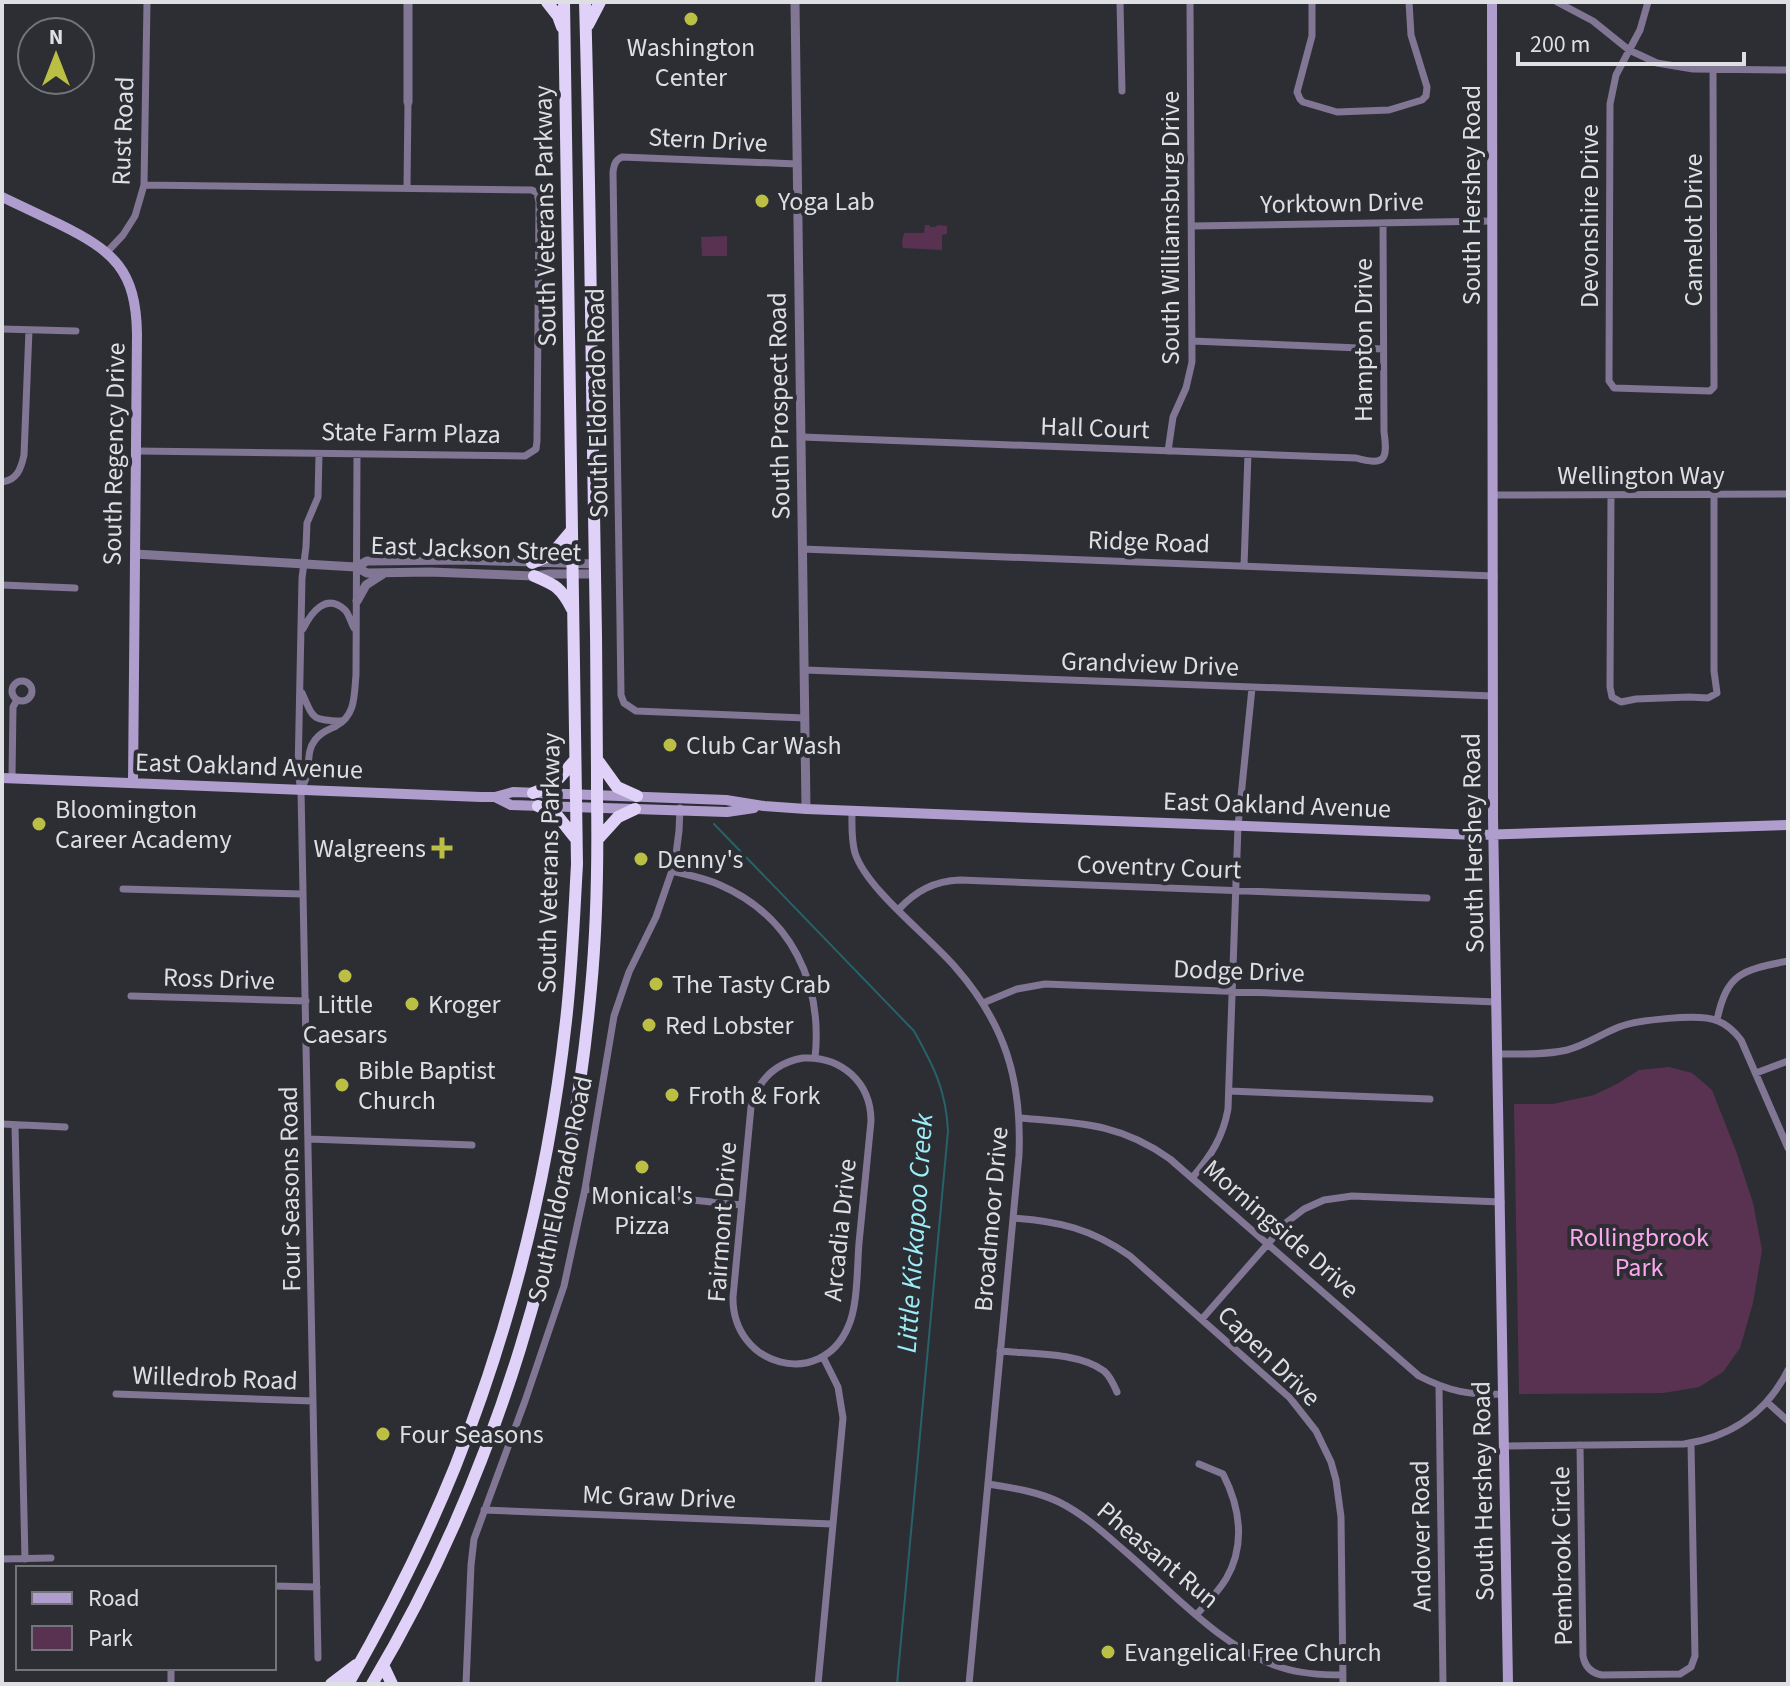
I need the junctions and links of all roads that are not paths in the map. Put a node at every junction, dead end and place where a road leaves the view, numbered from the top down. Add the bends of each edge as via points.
1 (147, 2) edge
2 (408, 2) edge
3 (547, 2) edge
4 (564, 2) edge
5 (585, 2) edge
6 (600, 2) edge
7 (795, 2) edge
8 (1120, 2) edge
9 (1190, 2) edge
10 (1312, 2) edge
11 (1409, 2) edge
12 (1492, 2) edge
13 (1557, 2) edge
14 (1648, 2) edge
15 (564, 32) junction
16 (586, 32) junction
17 (1629, 50) junction
18 (1713, 70) junction
19 (1788, 70) edge
20 (1122, 91) dead end
21 (408, 102) joint
22 (618, 159) joint
23 (797, 164) junction
24 (144, 185) junction
25 (407, 187) junction
26 (2, 197) edge
27 (1493, 221) junction
28 (1383, 223) junction
29 (1192, 226) junction
30 (107, 252) junction
31 (2, 329) edge
32 (29, 330) junction
33 (76, 331) dead end
34 (1192, 341) junction
35 (1383, 349) junction
36 (1712, 390) joint
37 (802, 437) junction
38 (136, 451) junction
39 (1168, 451) junction
40 (319, 454) junction
41 (1248, 454) junction
42 (357, 455) junction
43 (1385, 458) joint
44 (2, 482) edge
45 (1714, 494) junction
46 (1788, 494) edge
47 (1494, 495) junction
48 (1611, 495) junction
49 (572, 530) junction
50 (802, 549) junction
51 (135, 554) junction
52 (403, 561) junction
53 (304, 565) junction
54 (1244, 566) junction
55 (356, 567) junction
56 (572, 569) junction
57 (595, 569) junction
58 (533, 570) junction
59 (386, 572) junction
60 (430, 572) junction
61 (1494, 576) junction
62 (2, 585) edge
63 (75, 588) dead end
64 (357, 601) junction
65 (573, 612) junction
66 (301, 633) junction
67 (356, 634) junction
68 (805, 670) junction
69 (1252, 688) junction
70 (301, 691) junction
71 (1493, 696) junction
72 (17, 700) dead end
73 (805, 718) junction
74 (342, 721) junction
75 (308, 733) junction
76 (575, 760) junction
77 (598, 760) junction
78 (7, 778) edge
79 (133, 783) junction
80 (301, 790) junction
81 (533, 793) junction
82 (495, 797) junction
83 (680, 798) junction
84 (576, 800) junction
85 (598, 801) junction
86 (636, 803) junction
87 (538, 806) junction
88 (764, 806) junction
89 (806, 809) junction
90 (852, 810) junction
91 (680, 811) junction
92 (1788, 825) edge
93 (1238, 826) junction
94 (1494, 835) junction
95 (576, 839) junction
96 (598, 839) junction
97 (672, 871) junction
98 (123, 889) dead end
99 (1236, 890) junction
100 (303, 894) junction
101 (1427, 898) dead end
102 (899, 909) junction
103 (1788, 961) edge
104 (1233, 991) junction
105 (131, 996) dead end
106 (306, 1001) junction
107 (1497, 1002) junction
108 (983, 1003) junction
109 (1717, 1020) junction
110 (1498, 1054) junction
111 (815, 1058) junction
112 (1788, 1061) edge
113 (1756, 1073) junction
114 (1229, 1091) junction
115 (1430, 1099) dead end
116 (1020, 1118) junction
117 (2, 1124) edge
118 (15, 1125) junction
119 (65, 1127) dead end
120 (309, 1139) junction
121 (472, 1145) dead end
122 (1788, 1148) edge
123 (1192, 1178) junction
124 (585, 1189) junction
125 (1501, 1202) junction
126 (741, 1205) junction
127 (1013, 1218) junction
128 (1268, 1245) junction
129 (1202, 1319) junction
130 (1000, 1351) junction
131 (823, 1357) junction
132 (1788, 1370) edge
133 (1439, 1387) junction
134 (1117, 1392) dead end
135 (116, 1394) dead end
136 (1504, 1394) junction
137 (313, 1401) junction
138 (1767, 1402) junction
139 (1788, 1421) edge
140 (1691, 1443) junction
141 (1580, 1445) junction
142 (1504, 1446) junction
143 (1199, 1464) dead end
144 (988, 1484) junction
145 (484, 1510) junction
146 (832, 1524) junction
147 (51, 1558) dead end
148 (2, 1559) edge
149 (25, 1559) junction
150 (276, 1586) edge
151 (317, 1587) junction
152 (1197, 1614) junction
153 (318, 1658) dead end
154 (361, 1660) junction
155 (383, 1665) junction
156 (1343, 1680) edge
157 (331, 1684) edge
158 (348, 1684) edge
159 (372, 1684) edge
160 (392, 1684) edge
161 (466, 1684) edge
162 (818, 1684) edge
163 (969, 1684) edge
164 (1443, 1684) edge
165 (1508, 1684) edge

1 - 24 street, Rust Road
2 - 21 street
3 - 15 highway
4 - 15 highway, South Veterans Parkway
5 - 16 highway, South Veterans Parkway
6 - 16 highway
7 - 23 street, South Prospect Road
8 - 20 street
9 - 29 street, South Williamsburg Drive
10 - 11 street via 1312,36 1298,97 1337,112 1389,110 1426,96
12 - 27 main road, South Hershey Road
13 - 17 street
14 - 17 street, Devonshire Drive
15 - 49 highway, South Veterans Parkway
16 - 57 highway, South Veterans Parkway
17 - 18 street via 1665,65
17 - 36 street, Devonshire Drive via 1616,75 1609,114 1609,381 1614,388
18 - 19 street
18 - 36 street, Camelot Drive
21 - 25 street
22 - 23 street, Stern Drive
22 - 73 street, South Eldorado Road via 613,172 621,695 636,711
23 - 37 street, South Prospect Road
24 - 25 street, State Farm Plaza
24 - 30 street, Rust Road via 135,216
25 - 42 street, State Farm Plaza via 527,189 539,197 536,449 525,456
26 - 30 main road, South Regency Drive
27 - 28 street, Yorktown Drive
27 - 47 main road, South Hershey Road
28 - 29 street, Yorktown Drive
28 - 35 street, Hampton Drive
29 - 34 street, South Williamsburg Drive
30 - 38 main road, South Regency Drive via 126,277 136,313
31 - 32 street
32 - 33 street
32 - 44 street via 24,455 18,474
34 - 35 street
34 - 39 street, South Williamsburg Drive via 1190,375 1173,417
35 - 43 street, Hampton Drive
37 - 39 street, Hall Court
37 - 50 street, South Prospect Road
38 - 40 street, State Farm Plaza
38 - 51 main road, South Regency Drive
39 - 41 street, Hall Court
40 - 42 street, State Farm Plaza
40 - 53 street, Four Seasons Road via 318,497 307,523
41 - 43 street, Hall Court via 1374,463
41 - 54 street
42 - 55 street
45 - 46 street, Wellington Way
45 - 48 street, Wellington Way
45 - 48 street via 1717,693 1708,698 1621,702 1612,697 1610,687
47 - 48 street, Wellington Way
47 - 61 main road, South Hershey Road
49 - 56 highway, South Veterans Parkway
49 - 58 highway
50 - 54 street, Ridge Road
50 - 68 street, South Prospect Road
51 - 53 street, East Jackson Street
51 - 79 main road, South Regency Drive
52 - 55 street, East Jackson Street via 367,561
52 - 58 street, East Jackson Street via 464,560
52 - 60 street
53 - 55 street, East Jackson Street
53 - 66 street, Four Seasons Road
54 - 61 street, Ridge Road
55 - 59 street, East Jackson Street via 367,573
55 - 64 street
56 - 57 street, East Jackson Street
56 - 58 street, East Jackson Street
56 - 65 highway, South Veterans Parkway
57 - 77 highway, South Veterans Parkway
58 - 60 street, East Jackson Street
58 - 65 highway via 556,585
59 - 60 street, East Jackson Street
59 - 64 street via 367,584
61 - 71 main road, South Hershey Road
62 - 63 street
64 - 67 street
65 - 76 highway, South Veterans Parkway
66 - 67 street via 315,609 329,604 345,610
66 - 70 street, Four Seasons Road
67 - 74 street via 354,701
68 - 69 street, Grandview Drive
68 - 73 street, South Prospect Road
69 - 71 street, Grandview Drive
69 - 93 street
70 - 74 street via 315,717
70 - 75 street, Four Seasons Road
71 - 94 main road, South Hershey Road
72 - 78 street
73 - 89 street, South Prospect Road
74 - 75 street
75 - 80 street, Four Seasons Road via 308,773
75 - 80 street, Four Seasons Road via 298,773
76 - 81 highway via 553,785
76 - 84 highway, South Veterans Parkway
77 - 85 highway, South Veterans Parkway
77 - 86 highway
78 - 79 main road, East Oakland Avenue
79 - 80 main road, East Oakland Avenue
80 - 82 main road, East Oakland Avenue
80 - 100 street, Four Seasons Road
81 - 82 main road, East Oakland Avenue
81 - 84 main road, East Oakland Avenue
82 - 87 main road, East Oakland Avenue via 511,805
83 - 86 main road, East Oakland Avenue
83 - 88 main road, East Oakland Avenue
83 - 91 street, South Eldorado Road
84 - 85 main road, East Oakland Avenue
84 - 87 main road, East Oakland Avenue
84 - 95 highway, South Veterans Parkway
85 - 86 main road, East Oakland Avenue
85 - 96 highway, South Veterans Parkway
86 - 91 main road, East Oakland Avenue
86 - 96 highway
87 - 95 highway via 556,814
88 - 89 main road, East Oakland Avenue
88 - 91 main road, East Oakland Avenue
89 - 90 main road, East Oakland Avenue
90 - 93 main road, East Oakland Avenue
90 - 102 street, Broadmoor Drive via 859,862
91 - 97 street, South Eldorado Road
92 - 94 main road, East Oakland Avenue
93 - 94 main road, East Oakland Avenue
93 - 99 street
94 - 107 main road, South Hershey Road
95 - 154 highway, South Veterans Parkway via 564,1037 520,1269 455,1467
96 - 155 highway, South Veterans Parkway via 582,1068 540,1276 477,1468
97 - 111 street via 736,893 788,939 814,1003
97 - 124 street, South Eldorado Road via 614,1016
98 - 100 street
99 - 101 street, Coventry Court
99 - 102 street, Coventry Court via 948,881 926,887
99 - 104 street
100 - 106 street, Four Seasons Road
102 - 108 street, Broadmoor Drive
103 - 109 street via 1753,968 1736,978 1726,989
104 - 107 street, Dodge Drive
104 - 108 street, Dodge Drive via 1045,984
104 - 114 street
105 - 106 street, Ross Drive
106 - 120 street, Four Seasons Road
107 - 110 main road, South Hershey Road
108 - 116 street, Broadmoor Drive via 1008,1056
109 - 110 street via 1641,1021 1563,1051
109 - 113 street via 1741,1040
110 - 125 main road, South Hershey Road
111 - 126 street, Fairmont Drive via 783,1064 758,1087 751,1107
111 - 131 street, Arcadia Drive via 839,1064 855,1077 871,1114 852,1314 844,1336
112 - 113 street
113 - 122 street
114 - 115 street
114 - 123 street via 1221,1137
116 - 123 street, Morningside Drive via 1119,1131 1157,1149
116 - 127 street, Broadmoor Drive
117 - 118 street
118 - 119 street
118 - 149 street
120 - 121 street
120 - 137 street, Four Seasons Road
123 - 128 street, Morningside Drive
124 - 126 street
124 - 145 street, South Eldorado Road via 560,1298
125 - 128 street via 1334,1198 1292,1217
125 - 136 main road, South Hershey Road
126 - 131 street, Fairmont Drive via 732,1303 740,1332 755,1351 771,1360 797,1363
127 - 129 street, Capen Drive via 1066,1224 1103,1239
127 - 130 street, Broadmoor Drive
128 - 129 street
128 - 133 street, Morningside Drive via 1408,1368
129 - 156 street, Capen Drive via 1290,1398 1316,1431 1331,1462 1341,1517
130 - 134 street via 1082,1361 1106,1372
130 - 144 street, Broadmoor Drive
131 - 146 street via 838,1387 843,1418
132 - 138 street
133 - 136 street, Morningside Drive
133 - 164 street, Andover Road
135 - 137 street, Willedrob Road
136 - 142 main road, South Hershey Road
137 - 151 street, Four Seasons Road
138 - 139 street
138 - 140 street via 1740,1425
140 - 141 street
140 - 141 street, Pembrook Circle via 1695,1656 1680,1674 1602,1675 1584,1661
141 - 142 street
142 - 165 main road, South Hershey Road
143 - 152 street via 1223,1474 1235,1499 1239,1532 1230,1570
144 - 152 street, Pheasant Run via 1040,1495 1075,1511
144 - 163 street, Broadmoor Drive
145 - 146 street, Mc Graw Drive
145 - 161 street, South Eldorado Road via 472,1551
146 - 162 street
147 - 149 street
148 - 149 street
150 - 151 street
151 - 153 street, Four Seasons Road
152 - 156 street, Pheasant Run via 1267,1663
154 - 157 highway
154 - 158 highway, South Veterans Parkway
155 - 159 highway, South Veterans Parkway
155 - 160 highway

